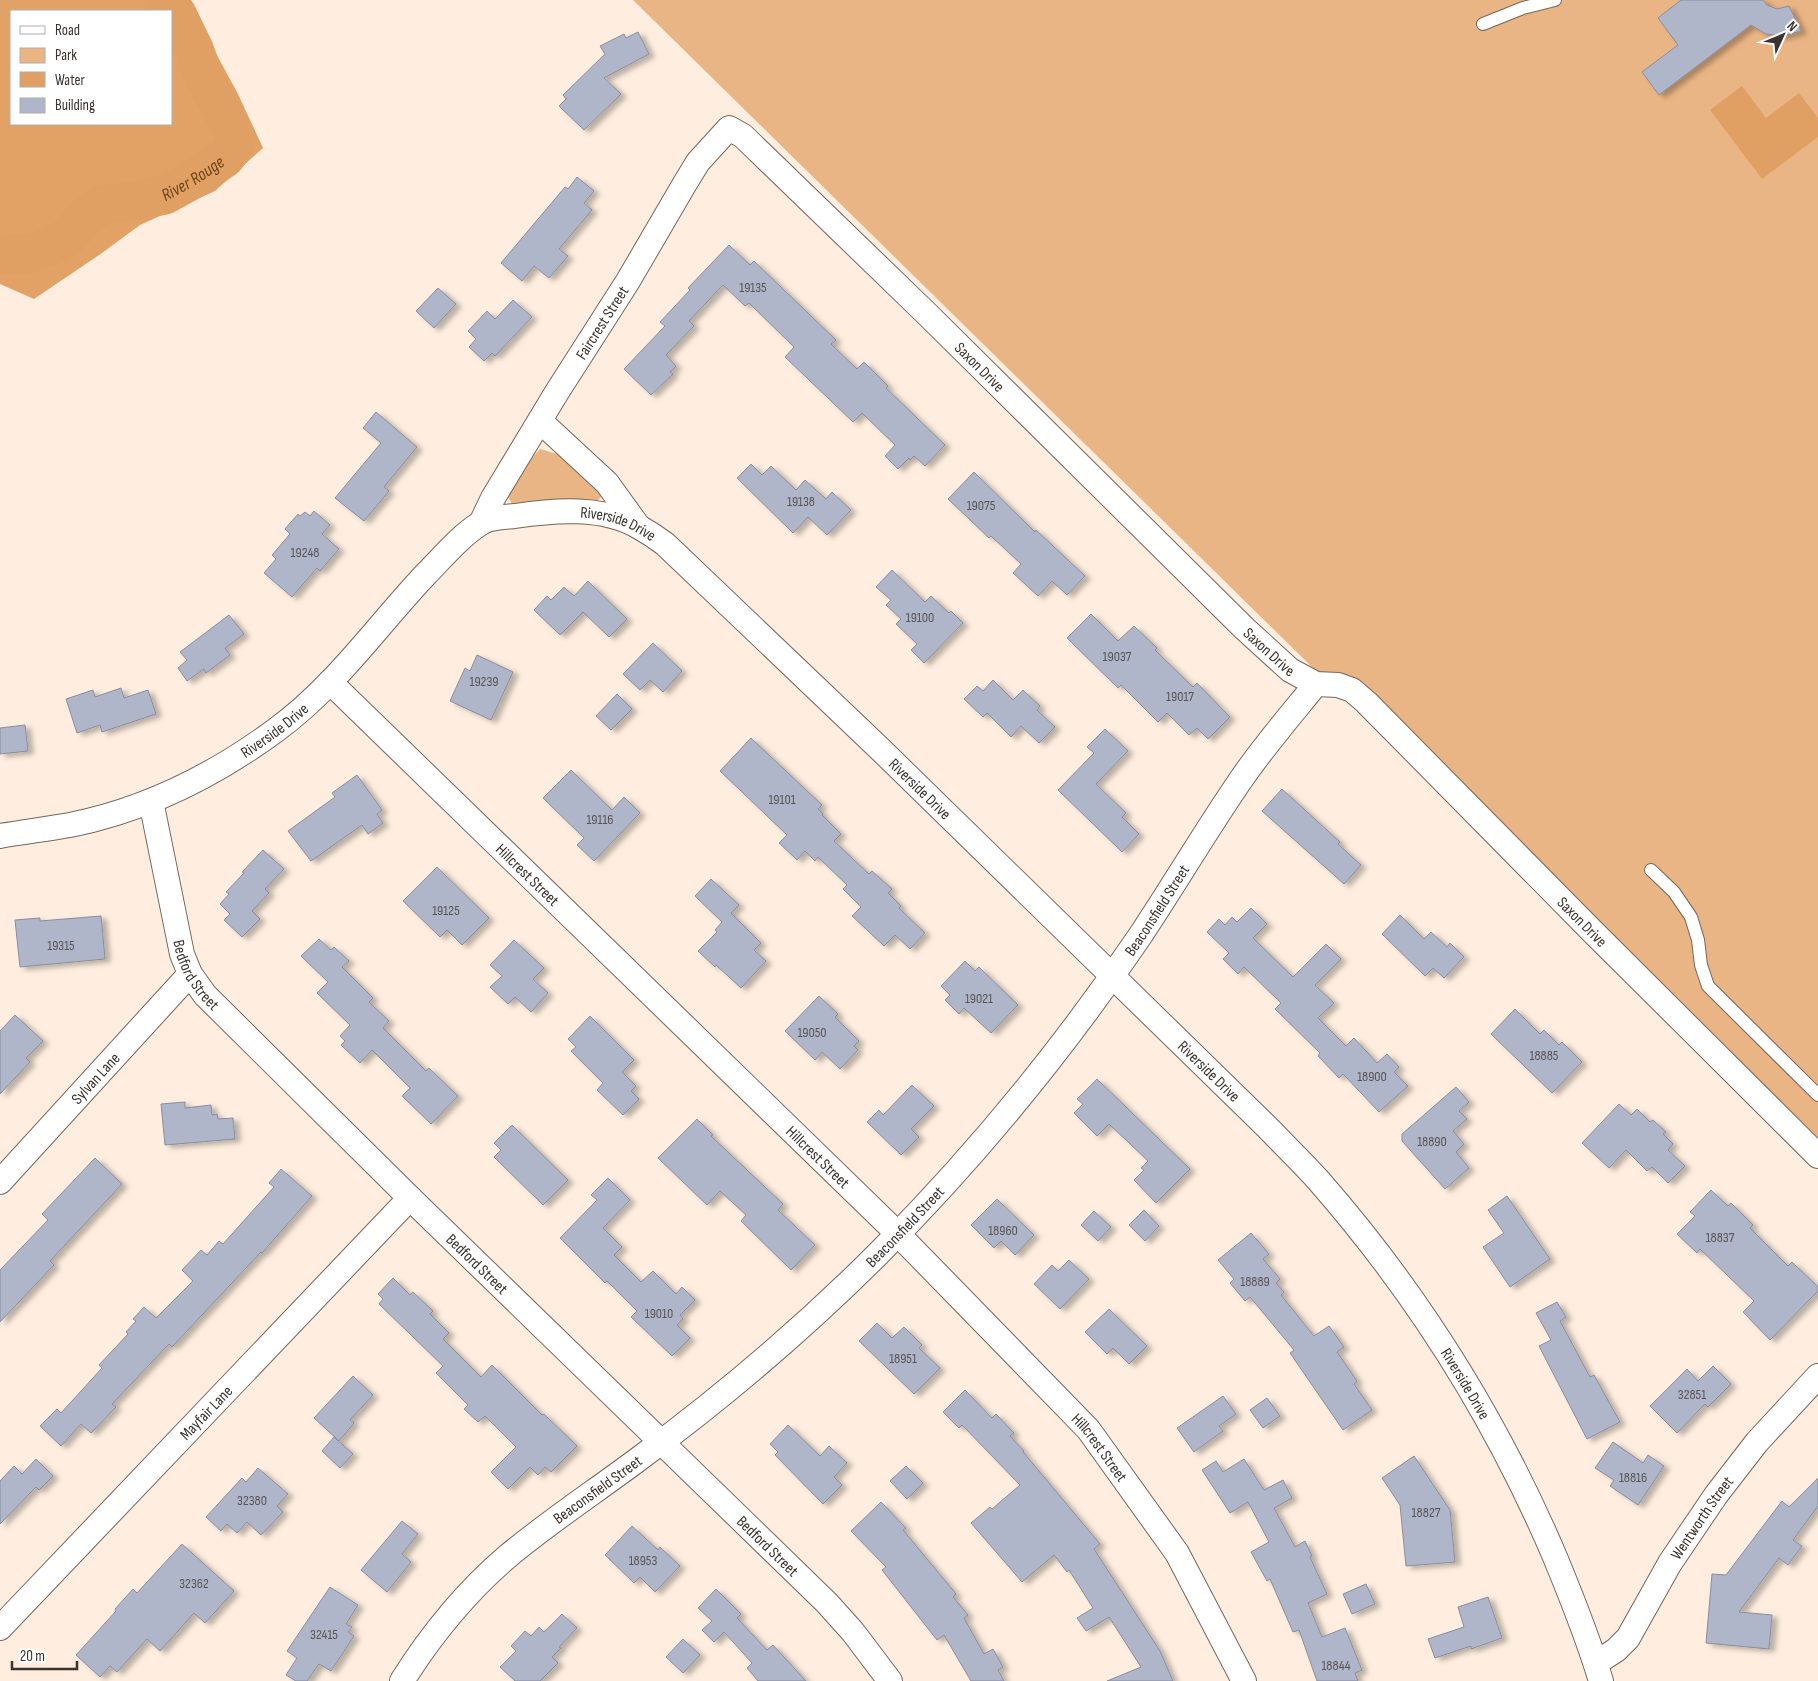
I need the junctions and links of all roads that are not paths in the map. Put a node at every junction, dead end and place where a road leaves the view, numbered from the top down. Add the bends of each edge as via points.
1 (1554, 0) edge
2 (1483, 24) dead end
3 (729, 128) joint
4 (540, 421) junction
5 (482, 521) junction
6 (638, 526) junction
7 (330, 682) junction
8 (1316, 684) junction
9 (151, 800) junction
10 (0, 836) edge
11 (1651, 870) dead end
12 (190, 974) junction
13 (1111, 976) junction
14 (1818, 1095) edge
15 (1818, 1156) edge
16 (0, 1182) edge
17 (410, 1198) junction
18 (897, 1233) junction
19 (1818, 1376) edge
20 (662, 1442) junction
21 (0, 1628) edge
22 (1598, 1672) edge
23 (408, 1677) edge
24 (890, 1681) edge
25 (1244, 1681) edge

1 - 2 lane
3 - 4 street, Faircrest Street via 698,162
3 - 8 street, Saxon Drive via 743,136 848,238 1244,629 1290,670
4 - 5 street, Faircrest Street
4 - 6 street via 607,483
5 - 6 street, Riverside Drive via 544,512 582,512 610,516
5 - 7 street, Riverside Drive via 430,570
6 - 13 street, Riverside Drive via 665,544 741,616
7 - 9 street, Riverside Drive via 277,730 244,752 181,789
7 - 18 street, Hillcrest Street
8 - 13 street, Beaconsfield Street via 1242,778
8 - 15 street, Saxon Drive via 1338,685 1352,690 1366,702
9 - 10 street, Riverside Drive via 71,824
9 - 12 street, Bedford Street via 182,954
11 - 14 lane via 1674,892 1691,917 1708,986
12 - 16 street, Sylvan Lane
12 - 17 street, Bedford Street via 205,995
13 - 18 street, Beaconsfield Street via 1028,1086
13 - 22 street, Riverside Drive via 1319,1181 1403,1288 1458,1370 1523,1487 1580,1617
17 - 20 street, Bedford Street
17 - 21 street, Mayfair Lane
18 - 20 street, Beaconsfield Street via 785,1341
18 - 25 street, Hillcrest Street via 1088,1429 1177,1553
19 - 22 street, Wentworth Street via 1757,1442 1716,1495 1670,1563 1628,1638
20 - 23 street, Beaconsfield Street via 506,1558 447,1620
20 - 24 street, Bedford Street via 827,1603

